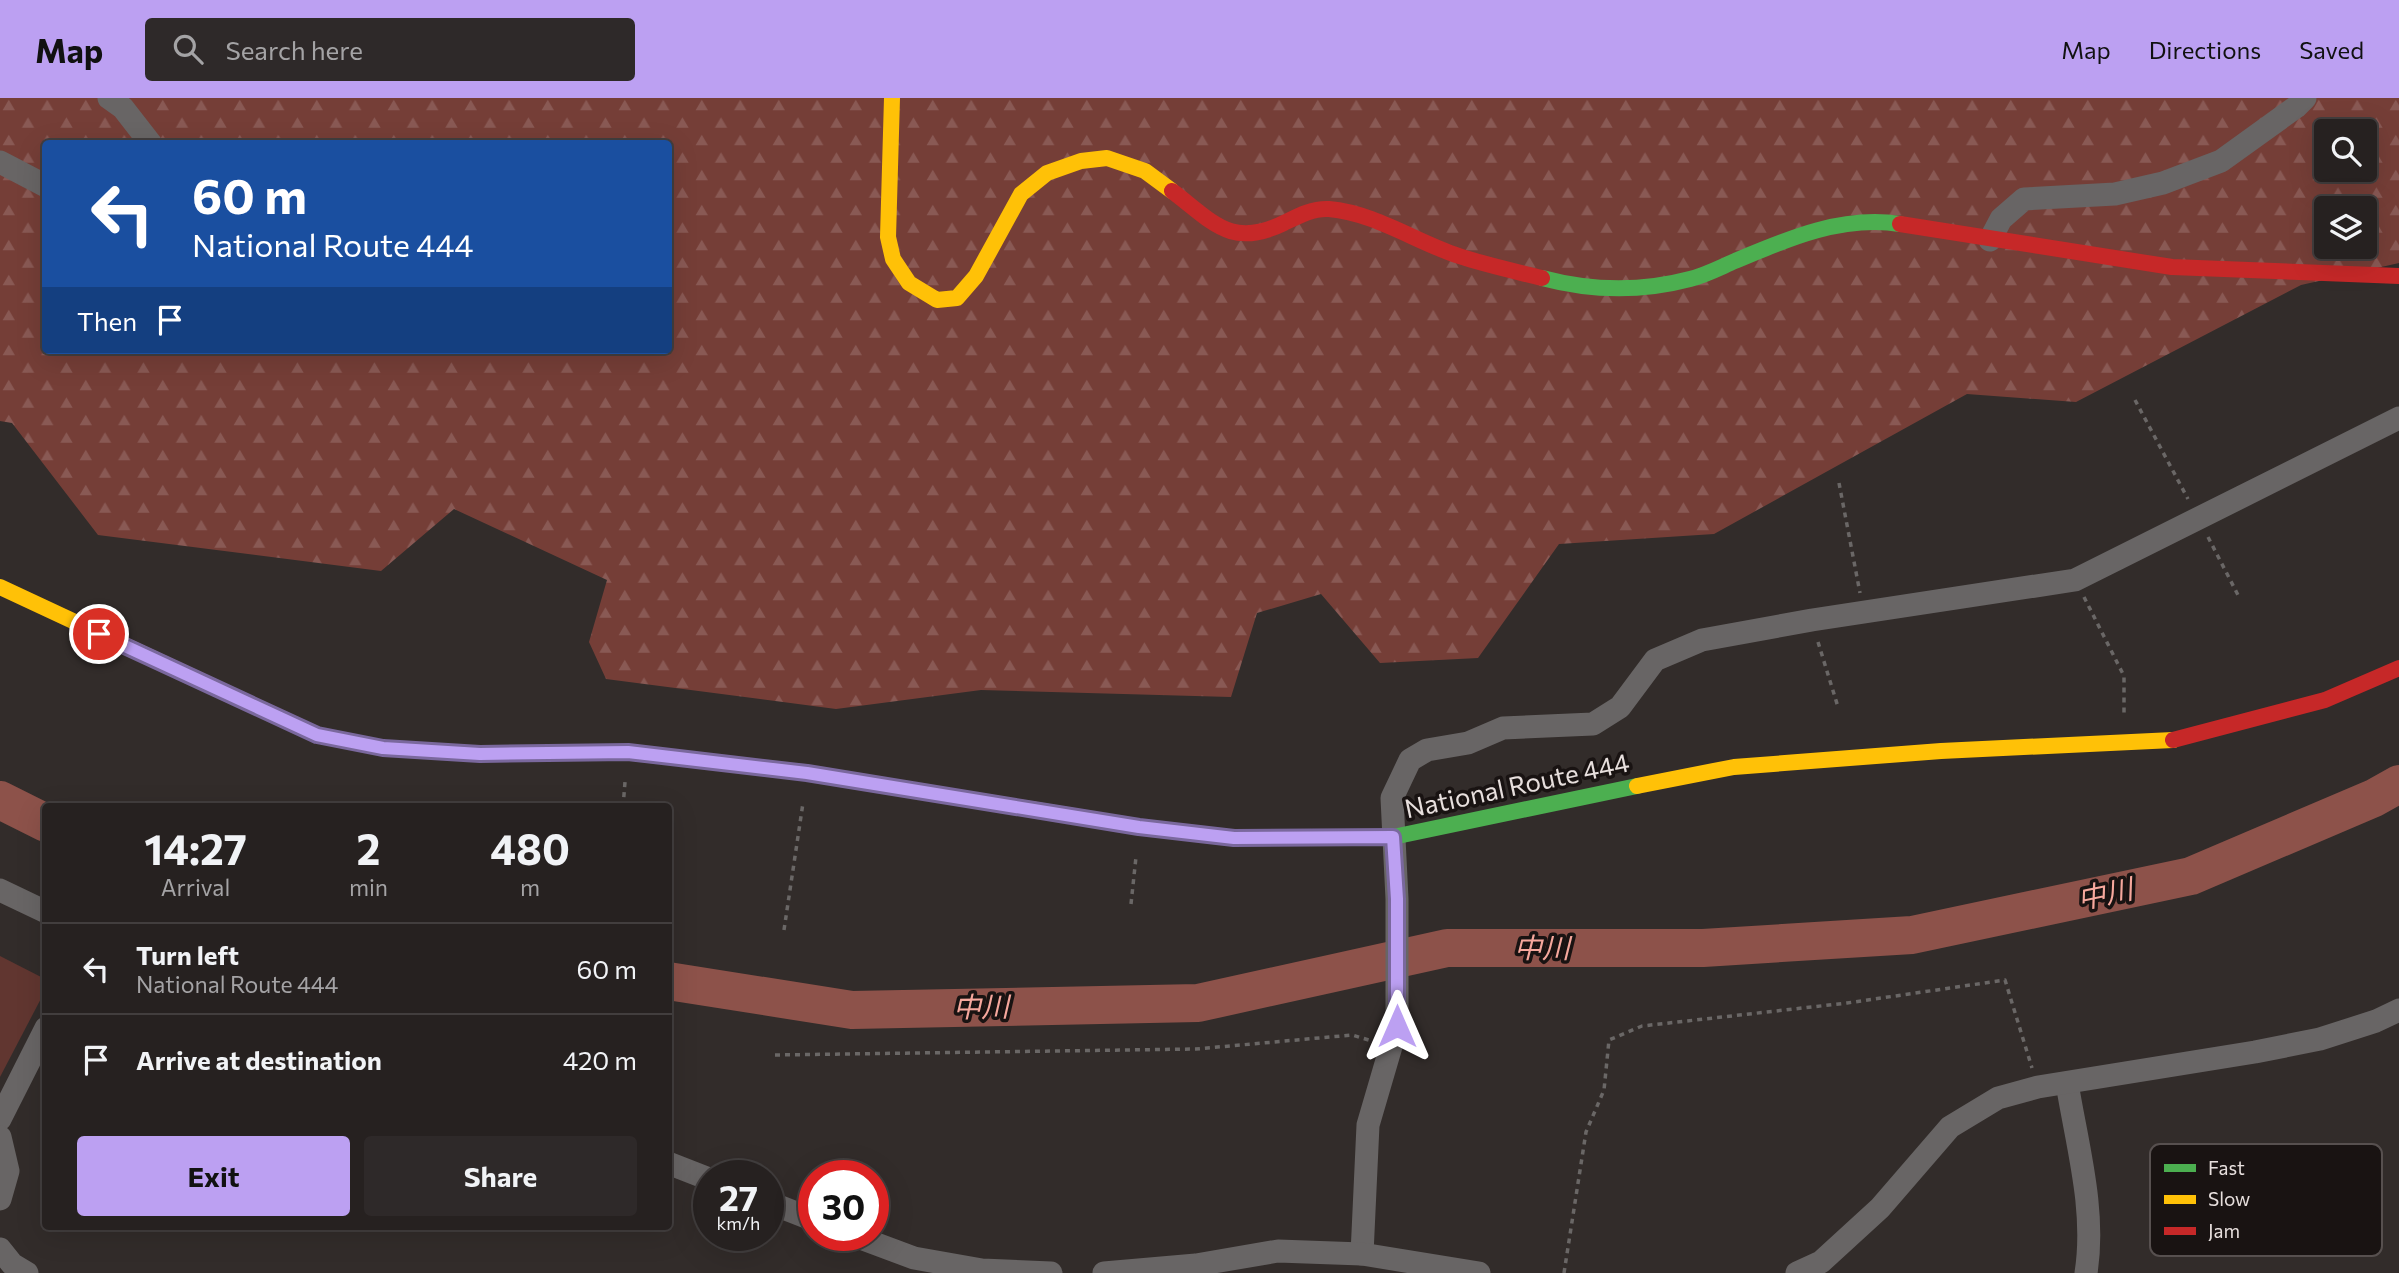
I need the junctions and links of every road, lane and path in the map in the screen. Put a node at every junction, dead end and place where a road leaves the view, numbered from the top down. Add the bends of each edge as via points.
1 (109, 98) edge
2 (892, 98) edge
3 (2305, 98) edge
4 (148, 140) edge
5 (0, 162) edge
6 (42, 184) edge
7 (1990, 240) junction
8 (2399, 276) edge
9 (2399, 418) edge
10 (1839, 483) dead end
11 (2075, 580) junction
12 (0, 587) edge
13 (1864, 612) junction
14 (1812, 620) junction
15 (2399, 667) edge
16 (1838, 707) dead end
17 (2123, 743) junction
18 (807, 773) junction
19 (1139, 827) junction
20 (1393, 837) junction
21 (0, 890) edge
22 (1131, 904) dead end
23 (42, 910) edge
24 (784, 930) dead end
25 (2399, 1010) edge
26 (42, 1036) edge
27 (1394, 1036) junction
28 (775, 1055) dead end
29 (2067, 1083) junction
30 (2038, 1087) junction
31 (0, 1119) edge
32 (0, 1136) edge
33 (672, 1165) edge
34 (693, 1173) edge
35 (0, 1199) edge
36 (889, 1249) edge
37 (0, 1250) edge
38 (1362, 1254) junction
39 (1151, 1272) edge
40 (27, 1273) edge
41 (1051, 1273) edge
42 (1104, 1273) edge
43 (1479, 1273) edge
44 (1564, 1273) edge
45 (1797, 1273) edge
46 (2086, 1273) edge

1 - 4 street
2 - 7 main road via 888,237 893,260 909,283 937,300 957,298 976,276 1021,194 1047,173 1081,160 1107,158 1145,171 1223,229 1243,235 1264,233 1307,212 1328,209 1364,217 1459,256 1602,289 1692,279 1800,234 1840,225 1889,222
3 - 7 street via 2221,161 2163,183 2115,194 2024,199 2001,219
5 - 6 street
7 - 8 main road via 2172,267
9 - 11 street
10 - 13 path
11 - 13 street
11 - 17 path via 2124,676
12 - 18 main road, National Route 444 via 317,735 383,748 480,754 628,752
13 - 14 street
14 - 16 path
14 - 20 street via 1702,639 1655,660 1620,707 1593,724 1503,728 1468,743 1427,750 1410,760 1392,798
15 - 17 main road, National Route 444 via 2325,699 2170,741
17 - 20 main road, National Route 444 via 1734,767
18 - 19 main road, National Route 444
18 - 24 path
19 - 20 main road, National Route 444 via 1234,838
19 - 22 path
20 - 27 street via 1397,899
21 - 23 street
25 - 29 street via 2320,1039
26 - 31 street
27 - 28 path via 1352,1035 1196,1049
27 - 38 street via 1368,1125
29 - 30 street
29 - 46 street via 2089,1214
30 - 44 path via 2005,980 1642,1026 1609,1040 1604,1090 1586,1132
30 - 45 street via 1998,1098 1950,1127 1880,1208 1821,1262
32 - 35 street via 8,1171
33 - 34 street
36 - 41 street via 982,1270
37 - 40 street
38 - 39 street via 1278,1251
38 - 43 street
39 - 42 street

